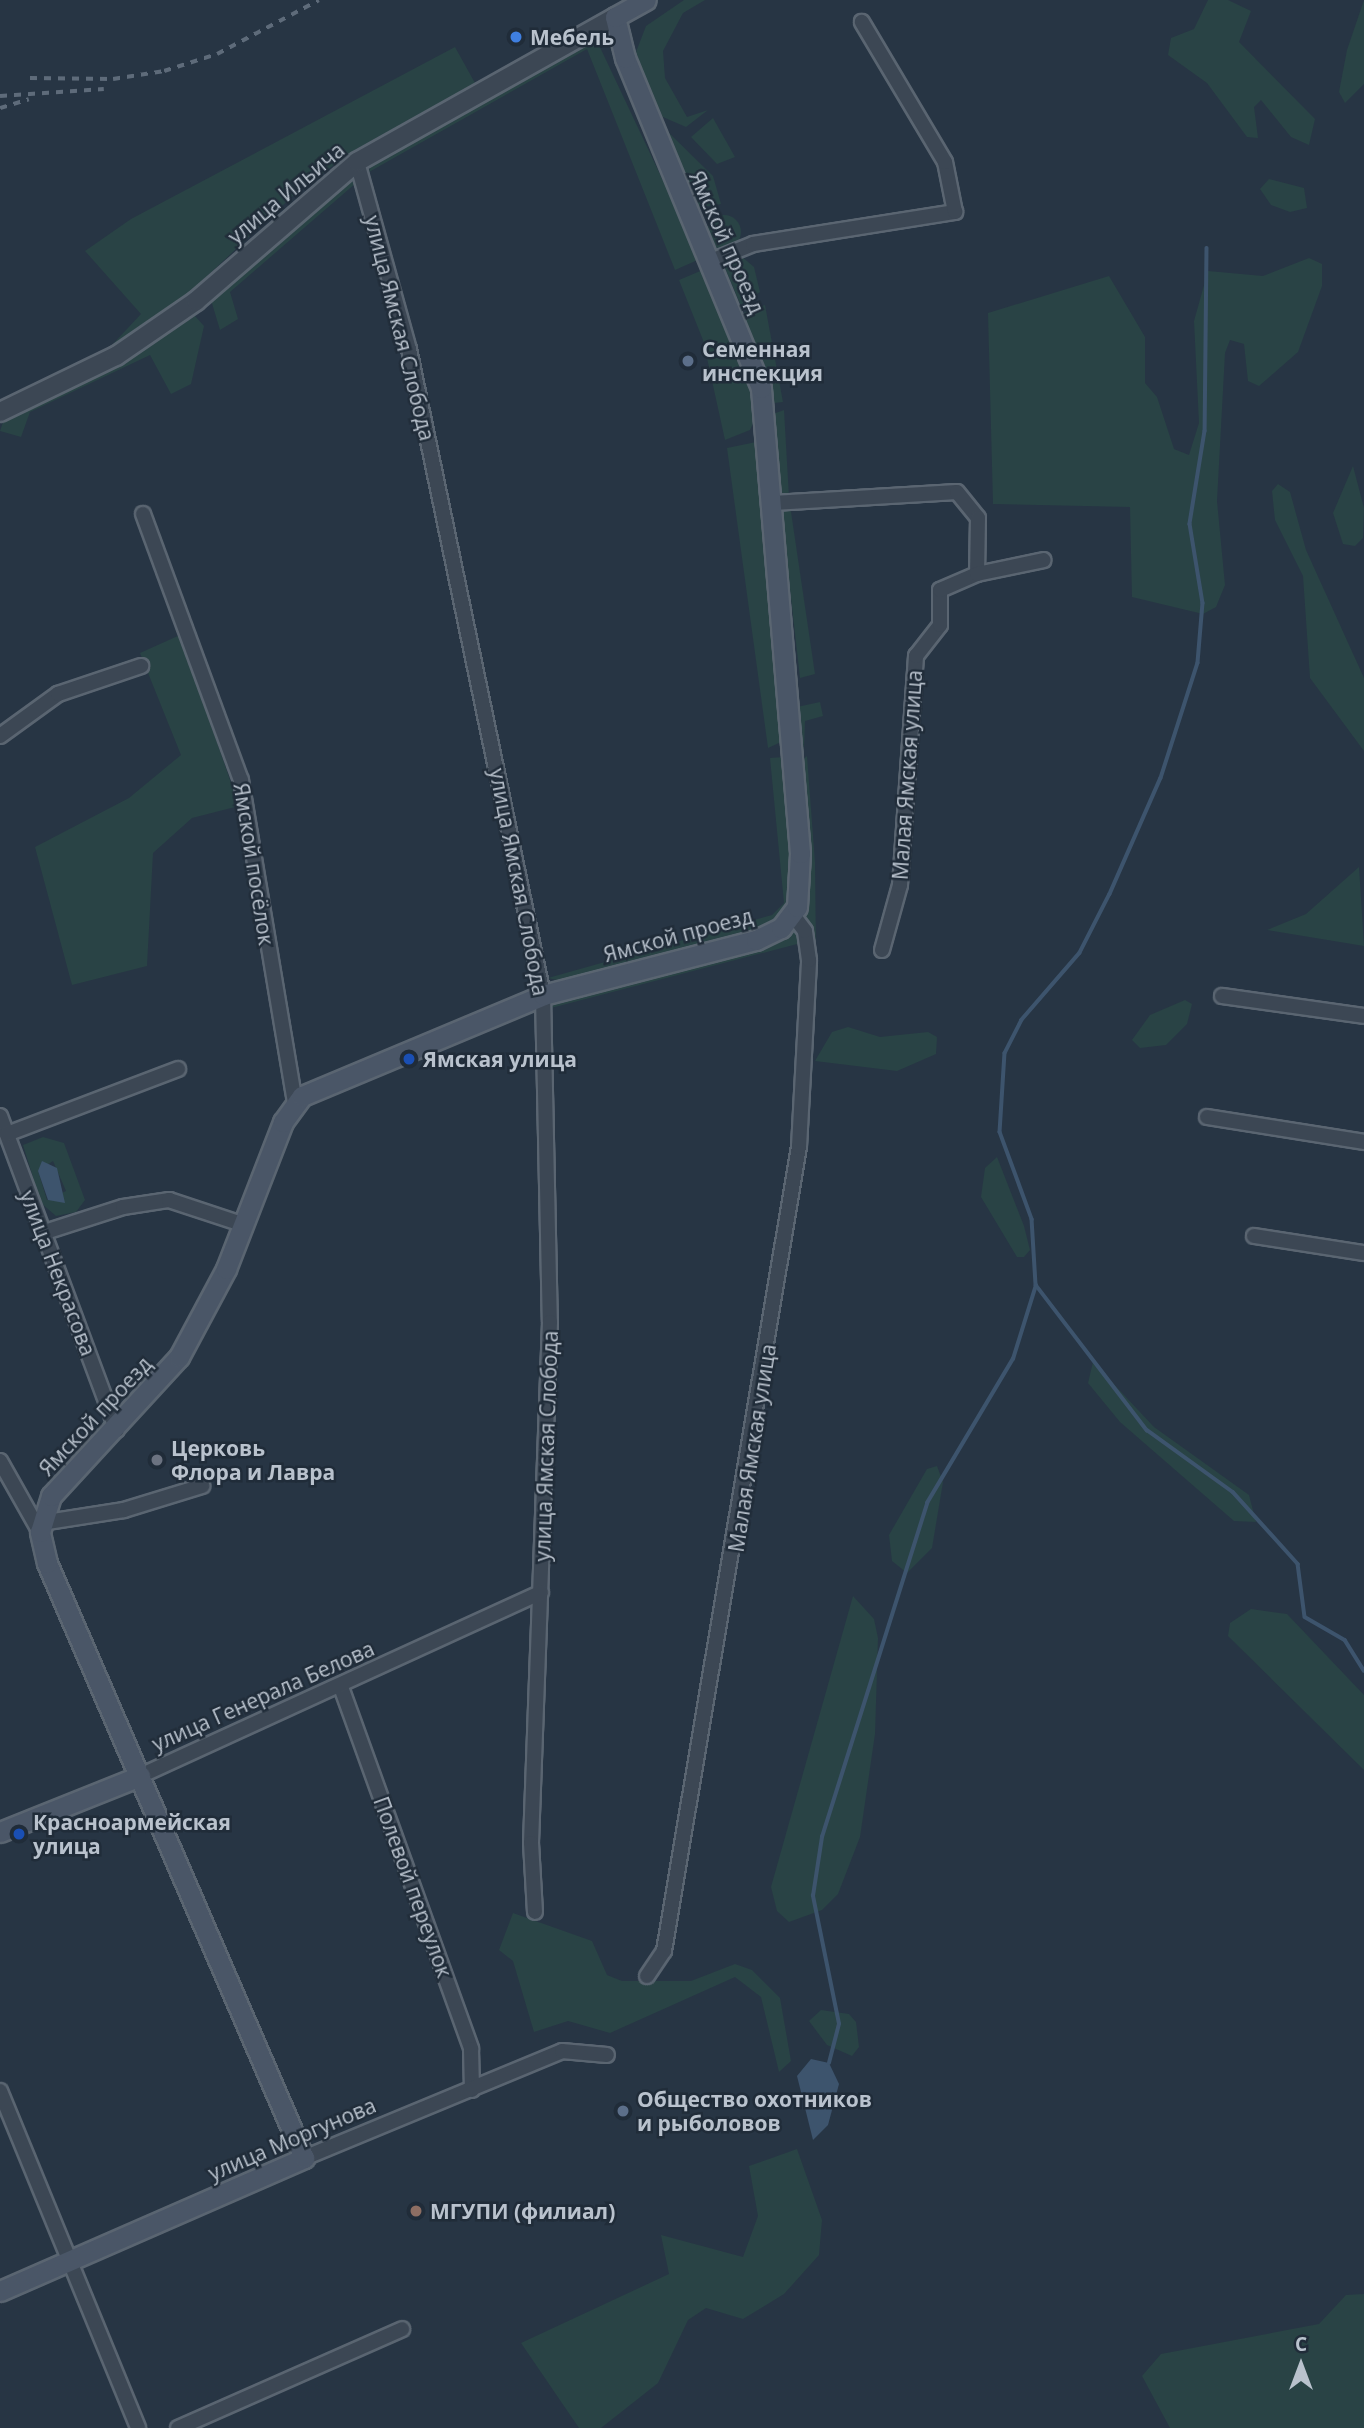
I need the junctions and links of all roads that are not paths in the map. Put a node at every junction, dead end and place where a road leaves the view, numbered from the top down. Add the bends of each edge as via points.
1 (646, 0) edge
2 (615, 17) junction
3 (862, 22) dead end
4 (357, 162) junction
5 (711, 261) junction
6 (0, 412) edge
7 (773, 503) junction
8 (143, 514) dead end
9 (1044, 560) dead end
10 (977, 574) junction
11 (141, 666) dead end
12 (0, 736) edge
13 (793, 915) junction
14 (882, 950) dead end
15 (543, 995) junction
16 (1222, 996) dead end
17 (1364, 1016) edge
18 (178, 1069) dead end
19 (295, 1102) junction
20 (0, 1116) edge
21 (1206, 1117) dead end
22 (6, 1134) junction
23 (1364, 1142) edge
24 (242, 1224) junction
25 (43, 1233) junction
26 (1254, 1236) dead end
27 (1364, 1253) edge
28 (117, 1430) junction
29 (0, 1461) edge
30 (202, 1486) dead end
31 (41, 1527) junction
32 (541, 1592) junction
33 (341, 1686) junction
34 (140, 1776) junction
35 (0, 1832) edge
36 (535, 1912) dead end
37 (647, 1976) dead end
38 (607, 2055) dead end
39 (472, 2090) junction
40 (0, 2091) edge
41 (304, 2158) junction
42 (64, 2259) junction
43 (0, 2291) edge
44 (402, 2329) dead end
45 (138, 2428) edge
46 (178, 2428) edge

1 - 2 main road, улица Ильича
2 - 4 street, улица Ильича
2 - 5 main road, Ямской проезд via 633,86
3 - 5 street via 945,162 955,212 753,244
4 - 6 street, улица Ильича via 196,301 116,356
4 - 15 street, улица Ямская Слобода via 409,349
5 - 7 main road, Ямской проезд via 761,388
7 - 10 street via 957,492 978,518
7 - 13 main road, Ямской проезд via 801,873
8 - 19 street, Ямской посёлок via 241,780
9 - 10 street, Малая Ямская улица
10 - 14 street, Малая Ямская улица via 940,590 940,625 916,656 900,885
11 - 12 street via 58,694
13 - 15 main road, Ямской проезд via 756,940
13 - 37 street, Малая Ямская улица via 805,931 809,960 799,1147 664,1951
15 - 19 main road, Ямской проезд via 352,1070
15 - 32 street, улица Ямская Слобода via 550,1322
16 - 17 street
18 - 22 street
19 - 24 main road, Ямской проезд
20 - 22 street, улица Некрасова
21 - 23 street
22 - 25 street, улица Некрасова
24 - 25 street via 169,1200 123,1207
24 - 28 main road, Ямской проезд via 179,1357
25 - 28 street, улица Некрасова
26 - 27 street
28 - 31 main road, Ямской проезд via 56,1488
29 - 31 street
30 - 31 street via 124,1510
31 - 34 main road via 47,1563
32 - 33 street, улица Генерала Белова
32 - 36 street, улица Ямская Слобода via 530,1843
33 - 34 street, улица Генерала Белова
33 - 39 street, Полевой переулок via 471,2049
34 - 35 main road, улица Генерала Белова
34 - 41 main road
38 - 39 street, улица Моргунова via 562,2051
39 - 41 street, улица Моргунова
40 - 42 street
41 - 42 main road, улица Моргунова
42 - 43 main road, улица Моргунова
42 - 45 street
44 - 46 street

